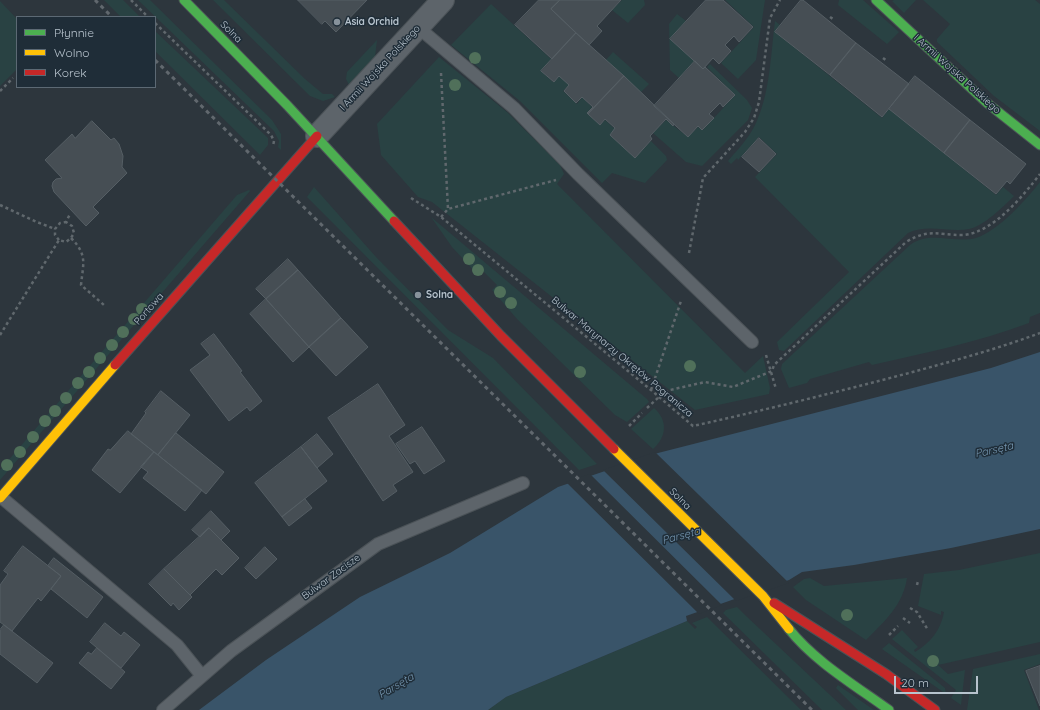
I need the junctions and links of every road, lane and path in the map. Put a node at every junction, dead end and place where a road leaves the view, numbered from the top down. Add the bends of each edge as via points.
1 (131, 0) edge
2 (184, 0) edge
3 (443, 0) edge
4 (780, 0) edge
5 (876, 0) edge
6 (147, 16) edge
7 (156, 24) edge
8 (426, 34) dead end
9 (439, 46) junction
10 (883, 58) dead end
11 (887, 61) dead end
12 (13, 78) dead end
13 (0, 91) edge
14 (317, 136) junction
15 (1040, 145) edge
16 (272, 148) dead end
17 (578, 174) junction
18 (1040, 174) edge
19 (409, 197) dead end
20 (0, 205) edge
21 (448, 209) junction
22 (70, 214) dead end
23 (440, 217) junction
24 (66, 222) junction
25 (55, 228) junction
26 (71, 238) junction
27 (59, 240) junction
28 (685, 277) junction
29 (104, 305) dead end
30 (1040, 333) edge
31 (0, 335) edge
32 (752, 342) dead end
33 (765, 354) dead end
34 (772, 371) junction
35 (776, 389) dead end
36 (652, 390) junction
37 (659, 397) junction
38 (647, 408) dead end
39 (642, 413) dead end
40 (630, 425) dead end
41 (523, 483) dead end
42 (1, 498) edge
43 (918, 581) dead end
44 (917, 585) dead end
45 (763, 596) junction
46 (910, 608) dead end
47 (903, 618) dead end
48 (910, 623) dead end
49 (898, 626) dead end
50 (928, 630) dead end
51 (889, 634) dead end
52 (202, 676) junction
53 (163, 710) edge
54 (889, 710) edge
55 (935, 710) edge

1 - 6 path
2 - 14 street, Solna
3 - 14 street, I Armii Wojska Polskiego
4 - 28 path via 770,18 760,102 754,118 745,132 703,178
5 - 15 street, I Armii Wojska Polskiego via 987,103
7 - 16 path via 271,135 274,141
8 - 9 lane
9 - 17 lane via 514,108
9 - 21 path
10 - 11 path
12 - 13 path
14 - 42 street, Portowa
14 - 45 street, Solna via 501,336
17 - 21 path
17 - 28 lane
18 - 34 path via 1021,198 976,233 921,233 906,242 774,365
19 - 23 path, Bulwar Marynarzy Okrętów Pogranicza
20 - 25 path
21 - 23 path
22 - 24 path
23 - 36 path, Bulwar Marynarzy Okrętów Pogranicza
24 - 25 path
24 - 26 path via 72,226 74,233
25 - 27 path via 55,235
26 - 27 path via 66,242
26 - 29 path via 80,247 84,256 81,285
27 - 31 path
28 - 32 lane
28 - 36 path via 680,308
30 - 37 path, Bulwar Marynarzy Okrętów Pogranicza via 1000,348 889,378 780,407 693,426
33 - 34 path
34 - 35 path
34 - 37 path via 733,387 705,382 670,390
36 - 37 path, Bulwar Marynarzy Okrętów Pogranicza
37 - 38 path
39 - 40 path
41 - 52 lane, Bulwar Zacisze via 378,544 231,651
42 - 52 lane via 177,645
43 - 44 path
45 - 54 street, Solna via 798,641
45 - 55 street, Solna via 886,674
46 - 50 path via 917,612
47 - 48 path
49 - 51 path
52 - 53 lane, Bulwar Zacisze

